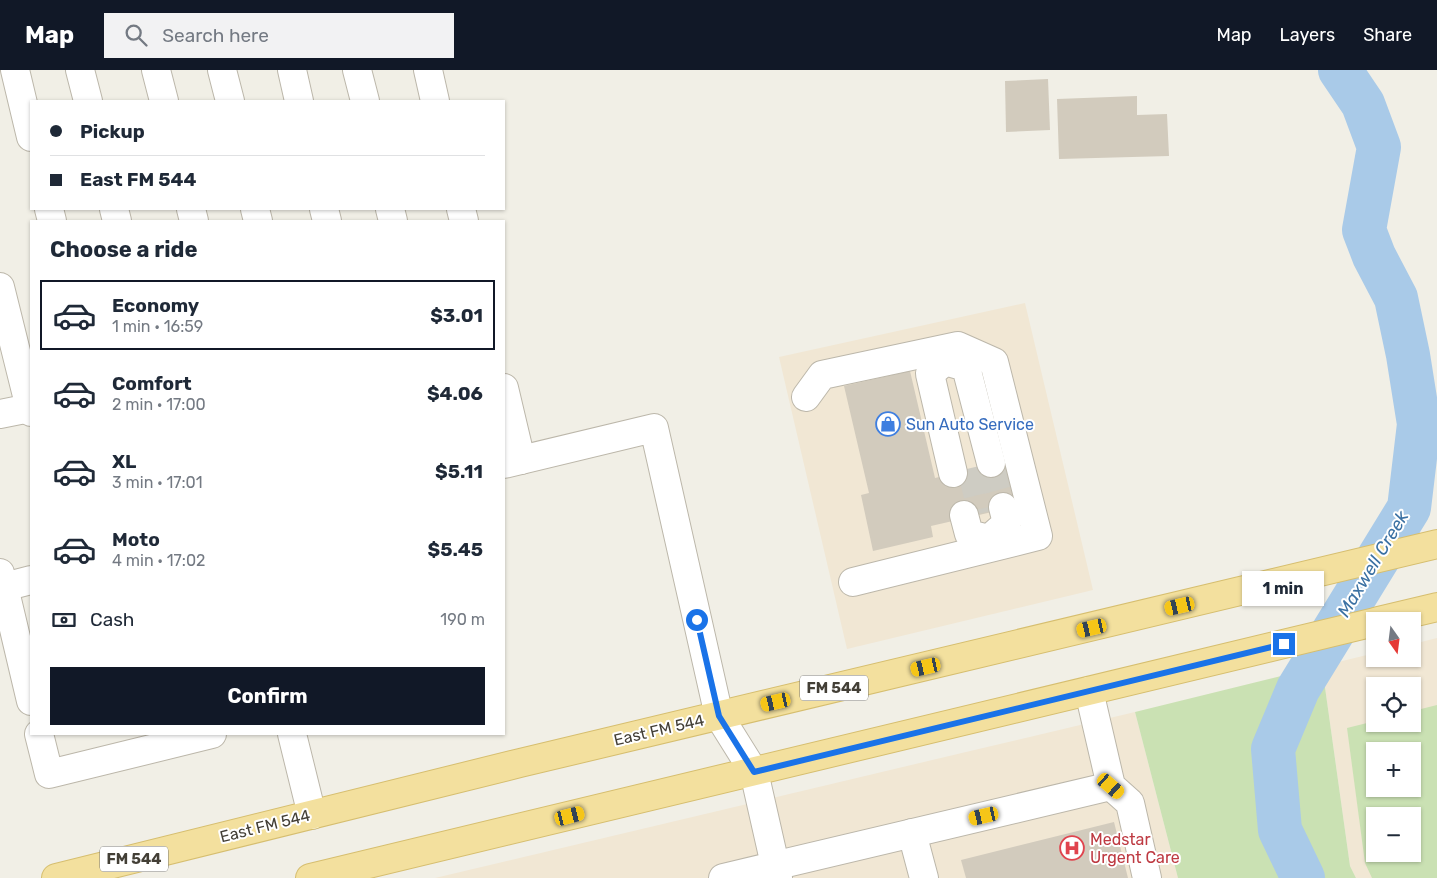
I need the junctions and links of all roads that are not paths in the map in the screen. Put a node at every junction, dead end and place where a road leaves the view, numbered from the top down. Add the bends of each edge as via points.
1 (15, 70) edge
2 (80, 70) edge
3 (156, 70) edge
4 (222, 70) edge
5 (292, 70) edge
6 (357, 70) edge
7 (428, 70) edge
8 (88, 100) edge
9 (164, 100) edge
10 (230, 100) edge
11 (299, 100) edge
12 (365, 100) edge
13 (435, 100) edge
14 (30, 133) edge
15 (0, 287) edge
16 (943, 356) junction
17 (505, 397) edge
18 (806, 397) dead end
19 (30, 406) edge
20 (30, 410) edge
21 (0, 414) edge
22 (512, 462) edge
23 (972, 468) tunnel mouth
24 (983, 512) dead end
25 (990, 544) junction
26 (1437, 544) edge
27 (2, 580) edge
28 (30, 580) edge
29 (853, 582) dead end
30 (1431, 609) edge
31 (1418, 612) edge
32 (1366, 624) edge
33 (1089, 691) junction
34 (30, 697) edge
35 (719, 716) junction
36 (39, 735) edge
37 (208, 735) edge
38 (292, 735) edge
39 (754, 772) junction
40 (1111, 786) junction
41 (312, 815) junction
42 (912, 833) junction
43 (777, 872) edge
44 (56, 878) edge
45 (310, 878) edge
46 (723, 878) edge
47 (924, 878) edge
48 (1147, 878) edge

1 - 14 lane
2 - 8 lane
3 - 9 lane
4 - 10 lane
5 - 11 lane
6 - 12 lane
7 - 13 lane
15 - 19 lane
16 - 18 lane via 822,375
16 - 23 lane
16 - 25 lane via 958,346 994,362 1038,536
17 - 22 lane
20 - 21 lane
22 - 35 lane via 654,428
24 - 25 lane via 969,534
25 - 29 lane
26 - 35 main road, East FM 544 / FM 544
27 - 28 lane
27 - 34 lane
30 - 31 main road
32 - 33 main road
33 - 39 main road
33 - 40 lane
35 - 39 lane
35 - 41 main road, East FM 544 / FM 544
36 - 37 lane via 49,774
38 - 41 lane
39 - 43 lane
39 - 45 main road
40 - 42 lane
40 - 48 lane via 1130,803
41 - 44 main road, East FM 544 / FM 544
42 - 43 lane
42 - 47 lane
43 - 46 lane

